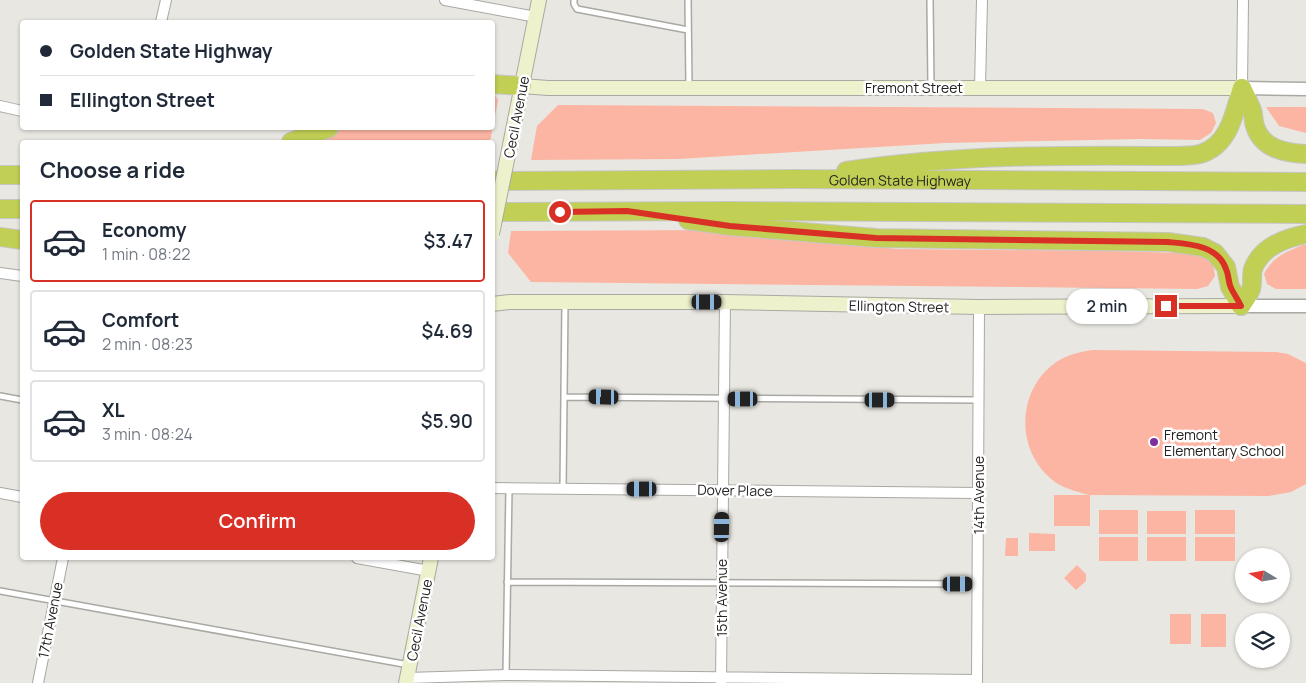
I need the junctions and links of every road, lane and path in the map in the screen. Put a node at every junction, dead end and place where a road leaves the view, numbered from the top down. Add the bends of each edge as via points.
1 (166, 0) edge
2 (445, 0) edge
3 (539, 0) edge
4 (574, 0) edge
5 (688, 0) edge
6 (930, 0) edge
7 (982, 0) edge
8 (1243, 0) edge
9 (491, 4) edge
10 (536, 17) junction
11 (161, 20) edge
12 (688, 30) junction
13 (495, 84) edge
14 (522, 86) junction
15 (931, 87) junction
16 (980, 87) junction
17 (689, 88) junction
18 (1242, 88) junction
19 (1306, 89) edge
20 (0, 106) edge
21 (20, 111) edge
22 (324, 130) edge
23 (296, 140) edge
24 (1306, 154) edge
25 (0, 175) edge
26 (20, 175) edge
27 (794, 179) junction
28 (495, 181) edge
29 (1306, 182) edge
30 (0, 209) edge
31 (20, 209) edge
32 (627, 211) junction
33 (495, 212) edge
34 (1306, 214) edge
35 (495, 219) edge
36 (1306, 234) edge
37 (0, 237) edge
38 (20, 240) edge
39 (0, 273) edge
40 (20, 276) edge
41 (565, 302) junction
42 (725, 302) junction
43 (495, 304) edge
44 (1241, 306) junction
45 (1306, 306) edge
46 (979, 307) junction
47 (0, 396) edge
48 (565, 397) junction
49 (723, 399) junction
50 (20, 400) edge
51 (978, 400) junction
52 (495, 488) edge
53 (509, 488) junction
54 (563, 489) junction
55 (722, 490) junction
56 (0, 493) edge
57 (978, 493) junction
58 (20, 497) edge
59 (62, 560) edge
60 (381, 560) edge
61 (430, 564) edge
62 (507, 582) junction
63 (721, 584) junction
64 (978, 584) junction
65 (0, 591) edge
66 (54, 600) junction
67 (408, 675) edge
68 (506, 675) junction
69 (490, 679) edge
70 (721, 680) edge
71 (977, 682) edge
72 (38, 683) edge

1 - 11 street
2 - 9 street
3 - 10 main road, Cecil Avenue
4 - 12 lane via 576,9
5 - 12 lane
6 - 15 lane
7 - 16 street
8 - 18 street
9 - 10 street
10 - 14 main road, Cecil Avenue
12 - 17 lane
13 - 14 highway
14 - 17 main road, Fremont Street
14 - 35 main road, Cecil Avenue, bridge
15 - 16 main road, Fremont Street
15 - 17 main road, Fremont Street
16 - 18 main road, Fremont Street
18 - 19 street, Fremont Street
18 - 24 highway via 1261,139 1275,149
18 - 27 highway via 1230,128 1220,143 1203,153 1180,156 1014,156 885,165
20 - 21 street
22 - 23 highway
25 - 26 highway
27 - 28 highway, Golden State Highway
27 - 29 highway, Golden State Highway
30 - 31 highway
32 - 33 highway
32 - 34 highway
32 - 44 highway via 730,226 876,238 1168,242 1203,247 1215,253 1226,267 1230,287
36 - 44 highway via 1283,240 1260,257 1253,270 1251,288
37 - 38 highway
39 - 40 street
41 - 42 main road, Ellington Street
41 - 43 main road, Ellington Street
41 - 48 lane
42 - 46 main road, Ellington Street
42 - 49 street, 15th Avenue
44 - 45 street, Ellington Street
44 - 46 main road, Ellington Street
46 - 51 street, 14th Avenue
47 - 50 lane
48 - 49 lane
48 - 54 lane
49 - 51 lane
49 - 55 street, 15th Avenue
51 - 57 street, 14th Avenue
52 - 53 street, Dover Place
53 - 54 street, Dover Place
53 - 62 lane
54 - 55 street, Dover Place
55 - 57 street, Dover Place
55 - 63 street, 15th Avenue
56 - 58 street
57 - 64 street, 14th Avenue
59 - 66 street, 17th Avenue
60 - 61 street
61 - 67 main road, Cecil Avenue
62 - 63 lane
62 - 68 lane
63 - 64 lane
63 - 70 street, 15th Avenue
64 - 71 street, 14th Avenue
65 - 66 lane
66 - 67 lane
66 - 72 street, 17th Avenue
67 - 69 street
68 - 69 street
68 - 70 street
70 - 71 street

